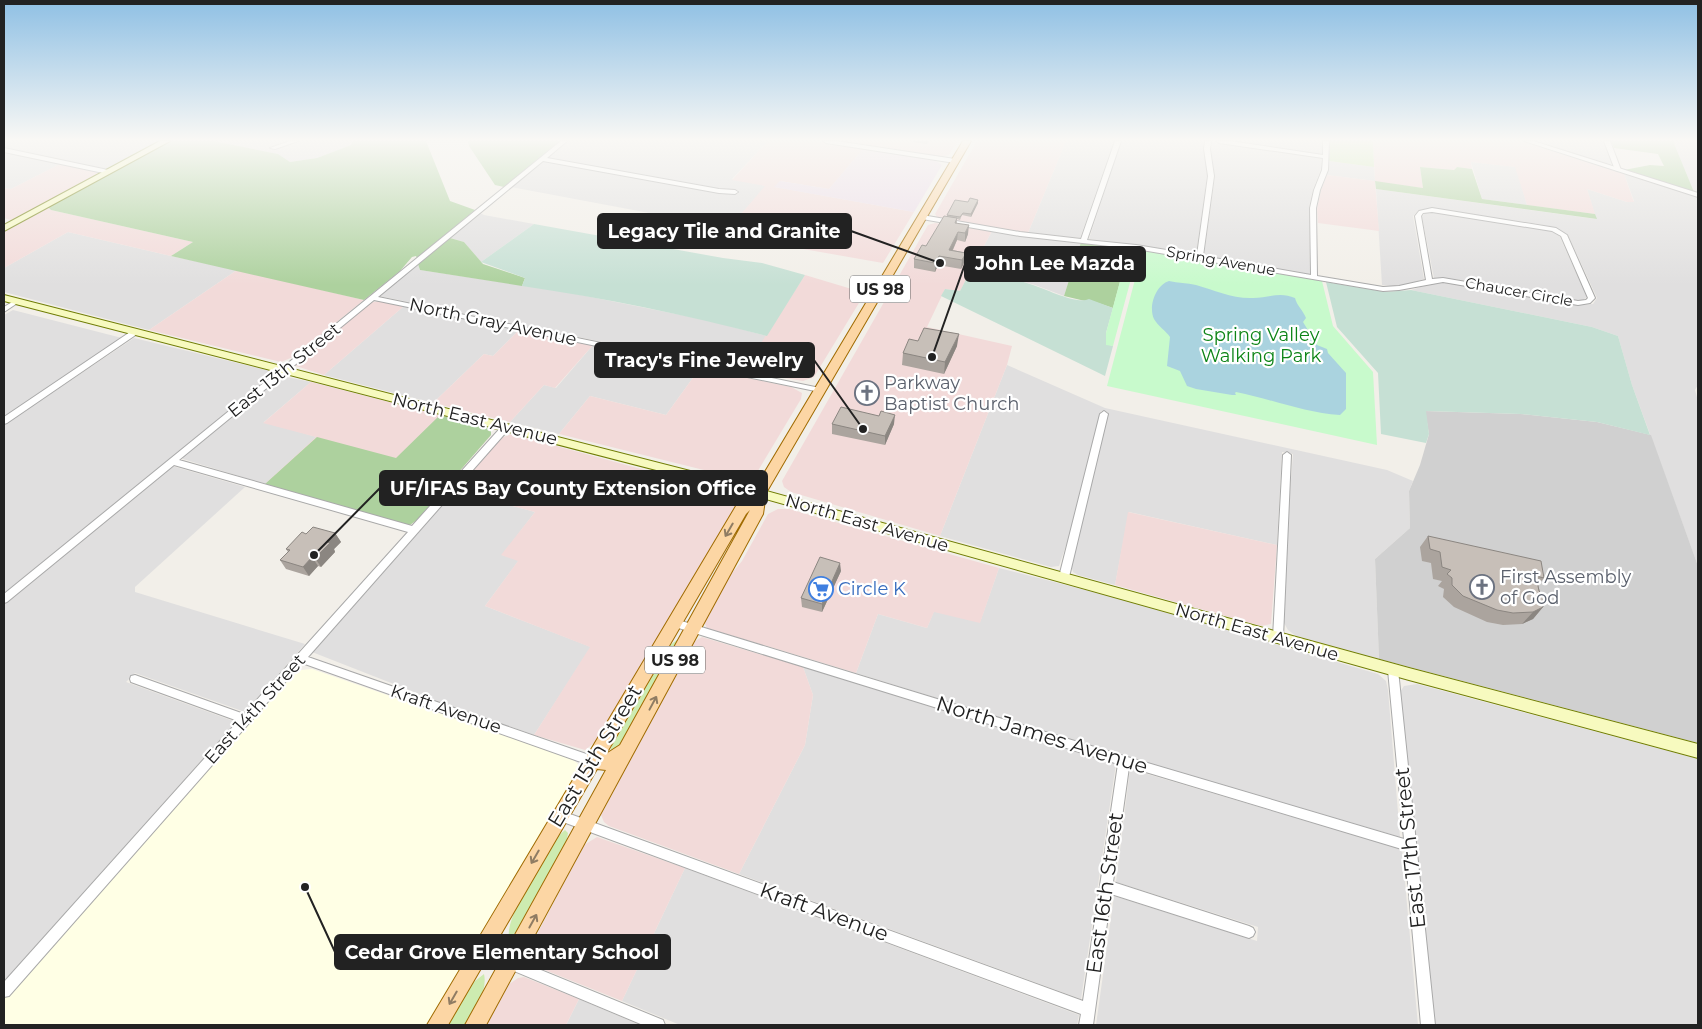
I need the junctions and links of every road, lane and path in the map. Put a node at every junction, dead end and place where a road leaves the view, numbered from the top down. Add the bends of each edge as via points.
1 (76, 189) edge
2 (506, 189) edge
3 (708, 189) edge
4 (938, 189) edge
5 (1102, 189) edge
6 (1209, 189) edge
7 (1317, 189) edge
8 (1679, 189) edge
9 (735, 192) dead end
10 (1698, 195) edge
11 (922, 217) junction
12 (4, 228) edge
13 (1084, 240) junction
14 (1200, 257) junction
15 (1314, 278) junction
16 (1429, 280) junction
17 (4, 298) edge
18 (373, 298) junction
19 (17, 302) junction
20 (4, 310) edge
21 (136, 332) junction
22 (284, 370) junction
23 (820, 390) junction
24 (1104, 414) dead end
25 (4, 421) edge
26 (506, 427) junction
27 (1287, 455) dead end
28 (171, 461) junction
29 (759, 493) junction
30 (413, 530) junction
31 (1064, 577) junction
32 (4, 599) edge
33 (675, 623) junction
34 (692, 628) junction
35 (1278, 637) junction
36 (300, 658) junction
37 (1393, 670) junction
38 (135, 679) dead end
39 (246, 719) junction
40 (628, 749) junction
41 (1698, 751) edge
42 (592, 761) junction
43 (1124, 761) junction
44 (604, 793) junction
45 (559, 815) junction
46 (586, 825) junction
47 (1409, 846) junction
48 (1106, 886) junction
49 (1249, 932) dead end
50 (480, 950) junction
51 (510, 963) junction
52 (4, 991) edge
53 (1088, 1010) junction
54 (437, 1025) edge
55 (475, 1025) edge
56 (658, 1025) edge
57 (1086, 1025) edge
58 (1428, 1025) edge

1 - 12 main road
2 - 18 street, East 13th Street
3 - 9 street
4 - 11 main road, East 15th Street / US 98
5 - 13 street
6 - 14 street
7 - 15 street via 1313,208
8 - 10 street
11 - 13 street, Spring Avenue via 1020,234
11 - 23 main road, East 15th Street / US 98
13 - 14 street, Spring Avenue
14 - 15 street, Spring Avenue
15 - 16 street, Spring Avenue via 1389,290
16 - 16 street, Chaucer Circle via 1454,281 1578,302 1588,302 1592,298 1564,235 1554,229 1432,210 1418,216
17 - 19 main road, North East Avenue
18 - 22 street, East 13th Street
18 - 23 street, North Gray Avenue
19 - 20 street
19 - 21 main road, North East Avenue
21 - 22 main road, North East Avenue
21 - 25 street
22 - 26 main road, North East Avenue
22 - 28 street, East 13th Street
23 - 29 main road, East 15th Street / US 98
24 - 31 street
26 - 29 main road, North East Avenue
26 - 30 street, East 14th Street
27 - 35 street
28 - 30 street
28 - 32 street, East 13th Street
29 - 31 main road, North East Avenue
29 -> 33 main road, East 15th Street / US 98 via 740,510
29 - 34 main road, East 15th Street / US 98 via 756,514
30 - 36 street, East 14th Street
31 - 35 main road, North East Avenue
33 - 34 street, North James Avenue
33 - 42 main road, East 15th Street / US 98
40 -> 34 main road, East 15th Street / US 98
34 - 43 street, North James Avenue
35 - 37 main road, North East Avenue
36 - 39 street, East 14th Street
36 - 42 street, Kraft Avenue
37 - 41 main road, North East Avenue
37 - 47 street, East 17th Street
38 - 39 street
39 - 52 street, East 14th Street
40 - 42 main road via 608,762
40 - 44 main road, East 15th Street / US 98
42 - 44 main road via 602,770
42 - 45 main road, East 15th Street / US 98
43 - 47 street, North James Avenue
43 - 48 street, East 16th Street
44 - 46 main road, East 15th Street / US 98
45 - 46 street, Kraft Avenue
45 -> 50 main road, East 15th Street / US 98
51 -> 46 main road, East 15th Street / US 98
46 - 53 street, Kraft Avenue
47 - 58 street, East 17th Street
48 - 49 street
48 - 53 street, East 16th Street
50 - 51 street
50 -> 54 main road, East 15th Street / US 98
51 - 55 main road, East 15th Street / US 98
51 - 56 street
53 - 57 street, East 16th Street

